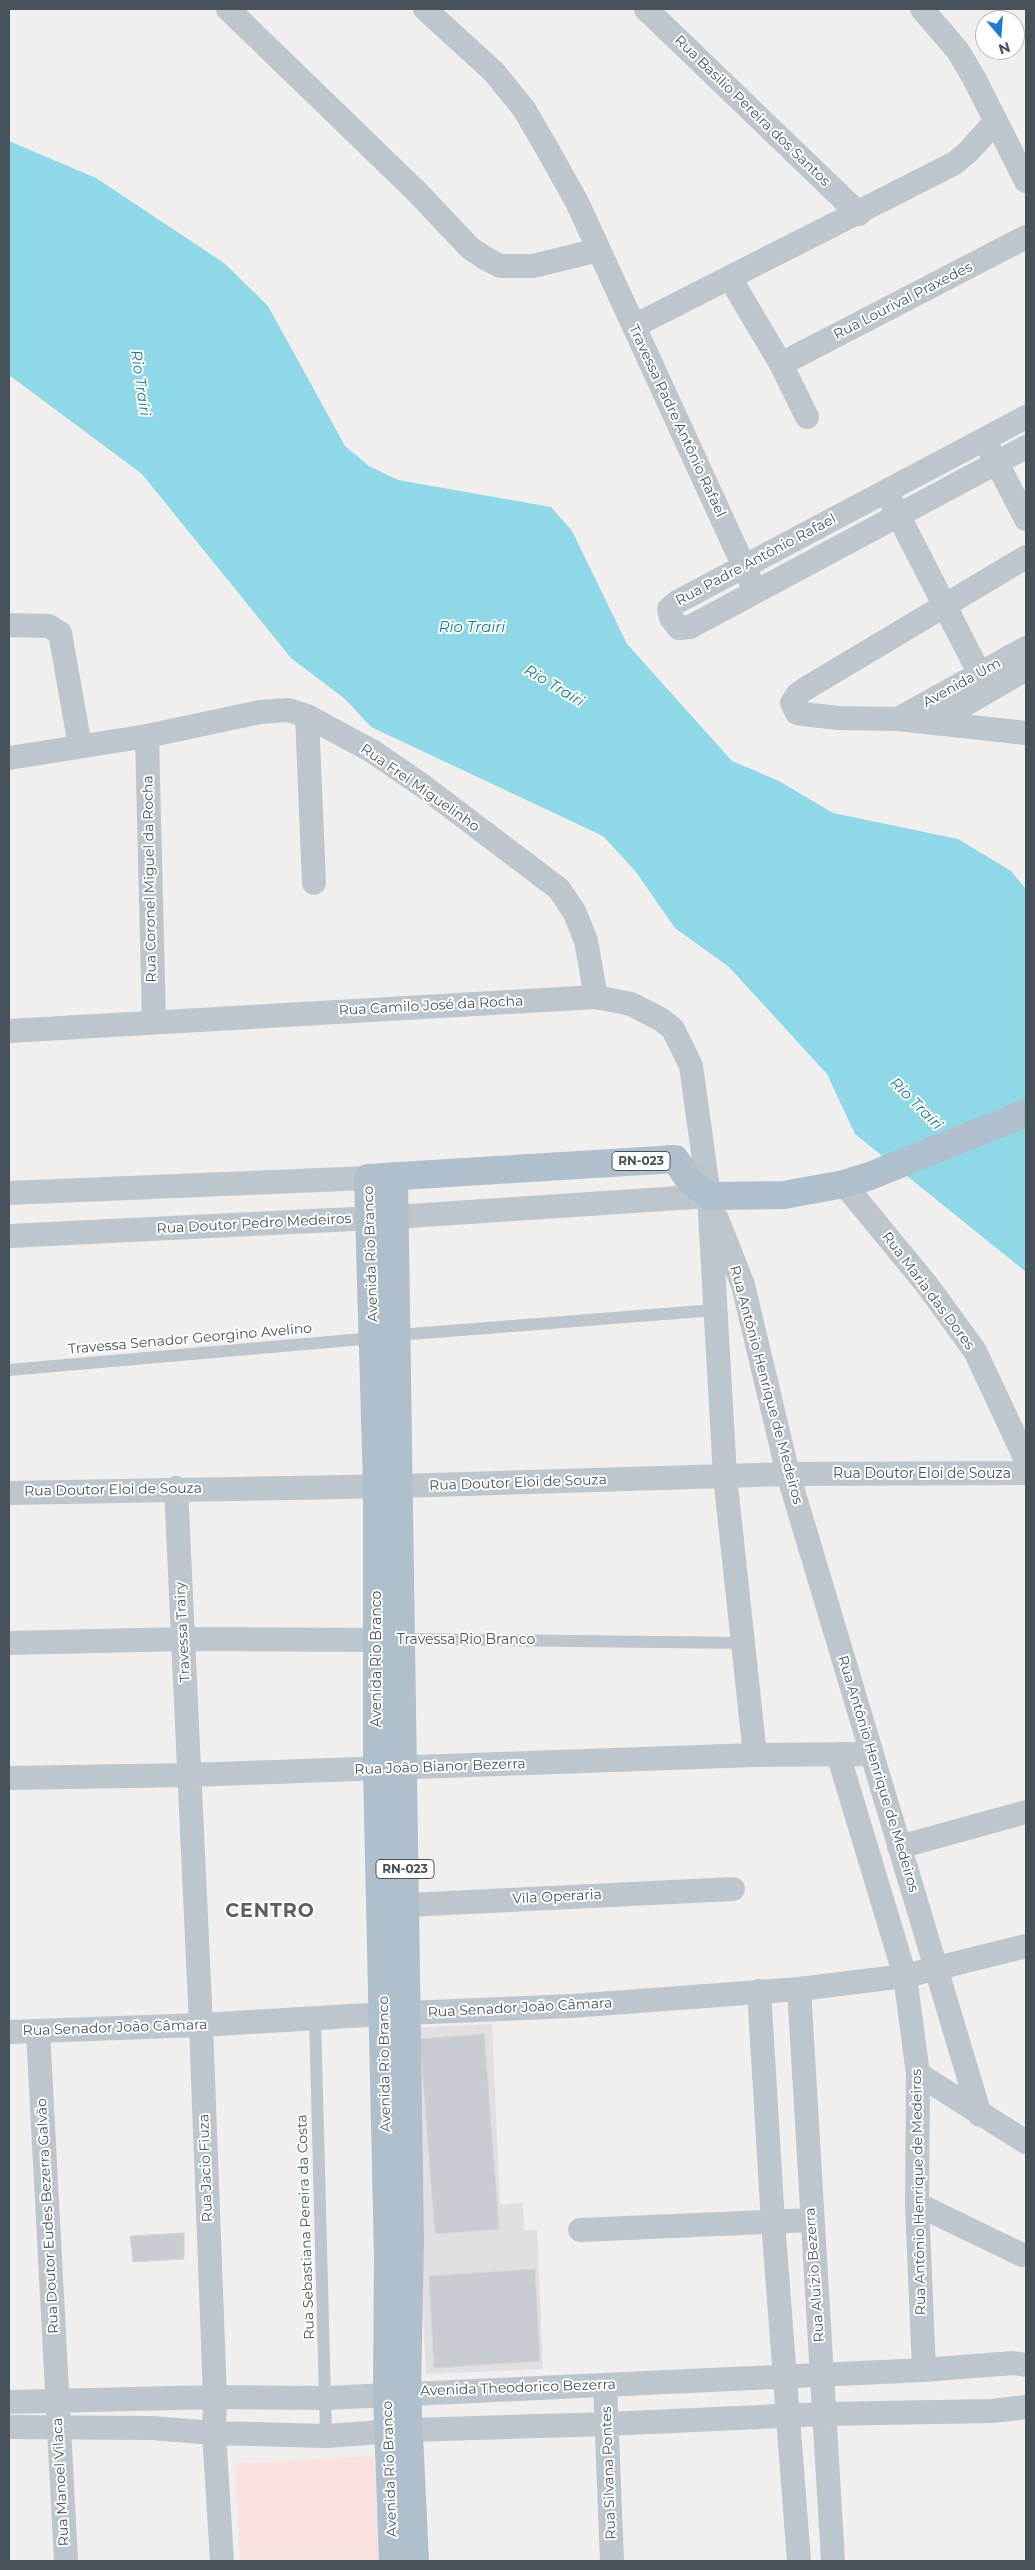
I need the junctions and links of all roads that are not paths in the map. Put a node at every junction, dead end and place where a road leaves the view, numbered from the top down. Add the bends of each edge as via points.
1 (228, 9) edge
2 (427, 9) edge
3 (646, 9) edge
4 (922, 9) edge
5 (994, 122) junction
6 (1026, 181) edge
7 (858, 214) junction
8 (1026, 237) edge
9 (598, 250) junction
10 (730, 278) junction
11 (634, 326) junction
12 (781, 364) junction
13 (807, 417) dead end
14 (1026, 417) edge
15 (985, 439) junction
16 (1026, 447) edge
17 (997, 463) junction
18 (885, 490) junction
19 (899, 516) junction
20 (1026, 519) edge
21 (1026, 557) edge
22 (744, 567) junction
23 (756, 592) junction
24 (944, 608) junction
25 (9, 625) edge
26 (1026, 648) edge
27 (1026, 669) edge
28 (983, 682) junction
29 (307, 716) junction
30 (898, 719) junction
31 (933, 723) junction
32 (1026, 733) edge
33 (147, 736) junction
34 (80, 746) junction
35 (9, 758) edge
36 (314, 883) dead end
37 (596, 997) junction
38 (154, 1022) junction
39 (9, 1031) edge
40 (1026, 1113) edge
41 (381, 1177) junction
42 (844, 1184) junction
43 (9, 1193) edge
44 (709, 1196) junction
45 (381, 1218) junction
46 (9, 1236) edge
47 (715, 1310) junction
48 (386, 1336) junction
49 (9, 1370) edge
50 (1026, 1460) edge
51 (1026, 1473) edge
52 (788, 1474) junction
53 (725, 1476) junction
54 (389, 1486) junction
55 (176, 1488) junction
56 (9, 1493) edge
57 (183, 1639) junction
58 (390, 1640) junction
59 (9, 1642) edge
60 (743, 1643) junction
61 (838, 1754) junction
62 (872, 1754) junction
63 (755, 1755) junction
64 (404, 1769) junction
65 (377, 1770) junction
66 (189, 1775) junction
67 (9, 1778) edge
68 (1026, 1812) edge
69 (899, 1846) junction
70 (733, 1889) dead end
71 (394, 1906) junction
72 (1026, 1946) edge
73 (938, 1969) junction
74 (904, 1976) junction
75 (798, 1989) junction
76 (759, 1990) junction
77 (395, 2014) junction
78 (315, 2018) junction
79 (201, 2026) junction
80 (38, 2030) junction
81 (9, 2032) edge
82 (918, 2074) junction
83 (980, 2115) junction
84 (1026, 2142) edge
85 (917, 2204) junction
86 (812, 2220) junction
87 (773, 2222) junction
88 (580, 2230) dead end
89 (1022, 2254) dead end
90 (1026, 2365) edge
91 (924, 2370) junction
92 (822, 2374) junction
93 (785, 2375) junction
94 (605, 2384) junction
95 (397, 2394) junction
96 (215, 2397) junction
97 (325, 2398) junction
98 (9, 2402) edge
99 (57, 2402) junction
100 (1026, 2407) edge
101 (824, 2414) junction
102 (787, 2416) junction
103 (608, 2424) junction
104 (58, 2426) junction
105 (9, 2427) edge
106 (398, 2431) junction
107 (214, 2433) junction
108 (326, 2436) junction
109 (66, 2561) edge
110 (222, 2561) edge
111 (393, 2561) edge
112 (415, 2561) edge
113 (612, 2561) edge
114 (799, 2561) edge
115 (833, 2561) edge

1 - 9 street via 416,191 470,248 485,258 500,266 533,266
2 - 9 street, Travessa Padre Antônio Rafael via 494,72 524,109 577,202
3 - 7 street, Rua Basilio Pereira dos Santos
4 - 5 street via 958,51
5 - 6 street
5 - 7 street via 955,163
7 - 10 street
8 - 12 street, Rua Lourival Praxedes
9 - 11 street, Travessa Padre Antônio Rafael
10 - 11 street
10 - 12 street
11 - 22 street, Travessa Padre Antônio Rafael
12 - 13 street
14 - 15 street, Rua Padre Antônio Rafael
15 - 17 street
15 - 18 street, Rua Padre Antônio Rafael
16 - 17 street, Rua Padre Antônio Rafael
17 - 19 street, Rua Padre Antônio Rafael
17 - 20 street
18 - 19 street
18 - 22 street, Rua Padre Antônio Rafael
19 - 23 street, Rua Padre Antônio Rafael
19 - 24 street
21 - 24 street
22 - 23 street, Travessa Padre Antônio Rafael
22 - 23 street, Rua Padre Antônio Rafael via 673,605 669,609 671,618 679,628 686,628
24 - 28 street
24 - 30 street via 793,699 792,707 797,713 839,718
25 - 34 street via 49,626 60,633
26 - 28 street, Avenida Um
27 - 28 street, Avenida Um
28 - 30 street, Avenida Um
28 - 31 street, Avenida Um
29 - 33 street, Rua Frei Miguelinho via 281,710
29 - 36 street
29 - 37 street, Rua Frei Miguelinho via 380,756 559,890 575,913 586,941
30 - 31 street
31 - 32 street
33 - 34 street, Rua Frei Miguelinho
33 - 38 street, Rua Coronel Miguel da Rocha
34 - 35 street, Rua Frei Miguelinho
37 - 38 street, Rua Camilo José da Rocha
37 - 44 street, Rua Camilo José da Rocha via 631,1004 673,1029 691,1066
38 - 39 street, Rua Camilo José da Rocha
40 - 42 main road, Rua Doutor Pedro Medeiros
41 - 43 street
41 - 44 main road, RN-023 via 675,1159 689,1180
41 - 45 main road, Avenida Rio Branco / RN-023
42 - 44 main road, Rua Doutor Pedro Medeiros via 784,1194
42 - 50 street, Rua Maria das Dores via 932,1292 975,1351
44 - 45 street, Rua Doutor Pedro Medeiros
44 - 47 street, Rua Antônio Henrique de Medeiros
44 - 52 street, Rua Antônio Henrique de Medeiros via 743,1285
45 - 46 street, Rua Doutor Pedro Medeiros
45 - 48 main road, Avenida Rio Branco / RN-023
47 - 48 lane, Travessa Senador Georgino Avelino
47 - 53 street, Rua Antônio Henrique de Medeiros
48 - 49 lane, Travessa Senador Georgino Avelino
48 - 54 main road, Avenida Rio Branco / RN-023
51 - 52 street, Rua Doutor Eloi de Souza
52 - 53 street, Rua Doutor Eloi de Souza
52 - 62 street, Rua Antônio Henrique de Medeiros
53 - 54 street, Rua Doutor Eloi de Souza
53 - 60 street, Rua Antônio Henrique de Medeiros
54 - 55 street, Rua Doutor Eloi de Souza
54 - 58 main road, Avenida Rio Branco / RN-023
55 - 56 street, Rua Doutor Eloi de Souza
55 - 57 street, Travessa Trairy
57 - 58 street, Travessa Rio Branco
57 - 59 street, Travessa Rio Branco
57 - 66 street, Travessa Trairy
58 - 60 lane, Travessa Rio Branco
58 - 64 main road, Avenida Rio Branco / RN-023
58 - 65 main road, Avenida Rio Branco / RN-023
60 - 63 street, Rua Antônio Henrique de Medeiros
61 - 62 street, Rua João Bianor Bezerra
61 - 63 street, Rua João Bianor Bezerra
61 - 74 street, Rua Antônio Henrique de Medeiros
62 - 69 street, Rua Antônio Henrique de Medeiros
63 - 64 street, Rua João Bianor Bezerra
64 - 65 street, Rua João Bianor Bezerra
64 - 71 main road, Avenida Rio Branco / RN-023
65 - 66 street, Rua João Bianor Bezerra
65 - 71 main road, Avenida Rio Branco / RN-023
66 - 67 street, Rua João Bianor Bezerra
66 - 79 street, Rua Jacio Fiuza
68 - 69 street
69 - 73 street, Rua Antônio Henrique de Medeiros
70 - 71 street, Vila Operaria
71 - 77 main road, Avenida Rio Branco / RN-023
72 - 73 street, Rua Senador João Câmara
73 - 74 street, Rua Senador João Câmara
73 - 83 street, Rua Antônio Henrique de Medeiros
74 - 75 street, Rua Senador João Câmara
74 - 82 street, Rua Antônio Henrique de Medeiros
75 - 76 street, Rua Senador João Câmara
75 - 86 street, Rua Aluizio Bezerra
76 - 77 street, Rua Senador João Câmara via 572,2006
76 - 87 street
77 - 78 street, Rua Senador João Câmara
77 - 95 main road, Avenida Rio Branco / RN-023 via 411,2257
78 - 79 street, Rua Senador João Câmara
78 - 97 lane, Rua Sebastiana Pereira da Costa
79 - 80 street, Rua Senador João Câmara
79 - 96 street, Rua Jacio Fiuza
80 - 81 street, Rua Senador João Câmara
80 - 99 street, Rua Doutor Eudes Bezerra Galvão
82 - 83 street
82 - 85 street, Rua Antônio Henrique de Medeiros
83 - 84 street
85 - 89 street
85 - 91 street, Rua Antônio Henrique de Medeiros
86 - 87 street
86 - 92 street, Rua Aluizio Bezerra
87 - 88 street
87 - 93 street
90 - 91 street, Avenida Theodorico Bezerra via 1013,2363
91 - 92 street, Avenida Theodorico Bezerra
92 - 93 street, Avenida Theodorico Bezerra
92 - 101 street, Rua Aluizio Bezerra
93 - 94 street, Avenida Theodorico Bezerra
93 - 102 street
94 - 95 street, Avenida Theodorico Bezerra
94 - 103 street, Rua Silvana Pontes
95 - 97 street, Avenida Theodorico Bezerra
95 - 106 main road, Avenida Rio Branco / RN-023
96 - 97 street, Avenida Theodorico Bezerra
96 - 99 street, Avenida Theodorico Bezerra
96 - 107 street, Rua Jacio Fiuza
97 - 108 lane, Rua Sebastiana Pereira da Costa
98 - 99 street, Avenida Theodorico Bezerra
99 - 104 street, Rua Manoel Vilaca
100 - 101 street via 992,2411
101 - 102 street
101 - 115 street, Rua Aluizio Bezerra
102 - 103 street
102 - 114 street
103 - 106 street
103 - 113 street, Rua Silvana Pontes
104 - 105 street
104 - 107 street
104 - 109 street, Rua Manoel Vilaca
106 - 108 street
106 - 111 main road, Avenida Rio Branco / RN-023
106 - 112 main road, Avenida Rio Branco / RN-023
107 - 108 street
107 - 110 street, Rua Jacio Fiuza

